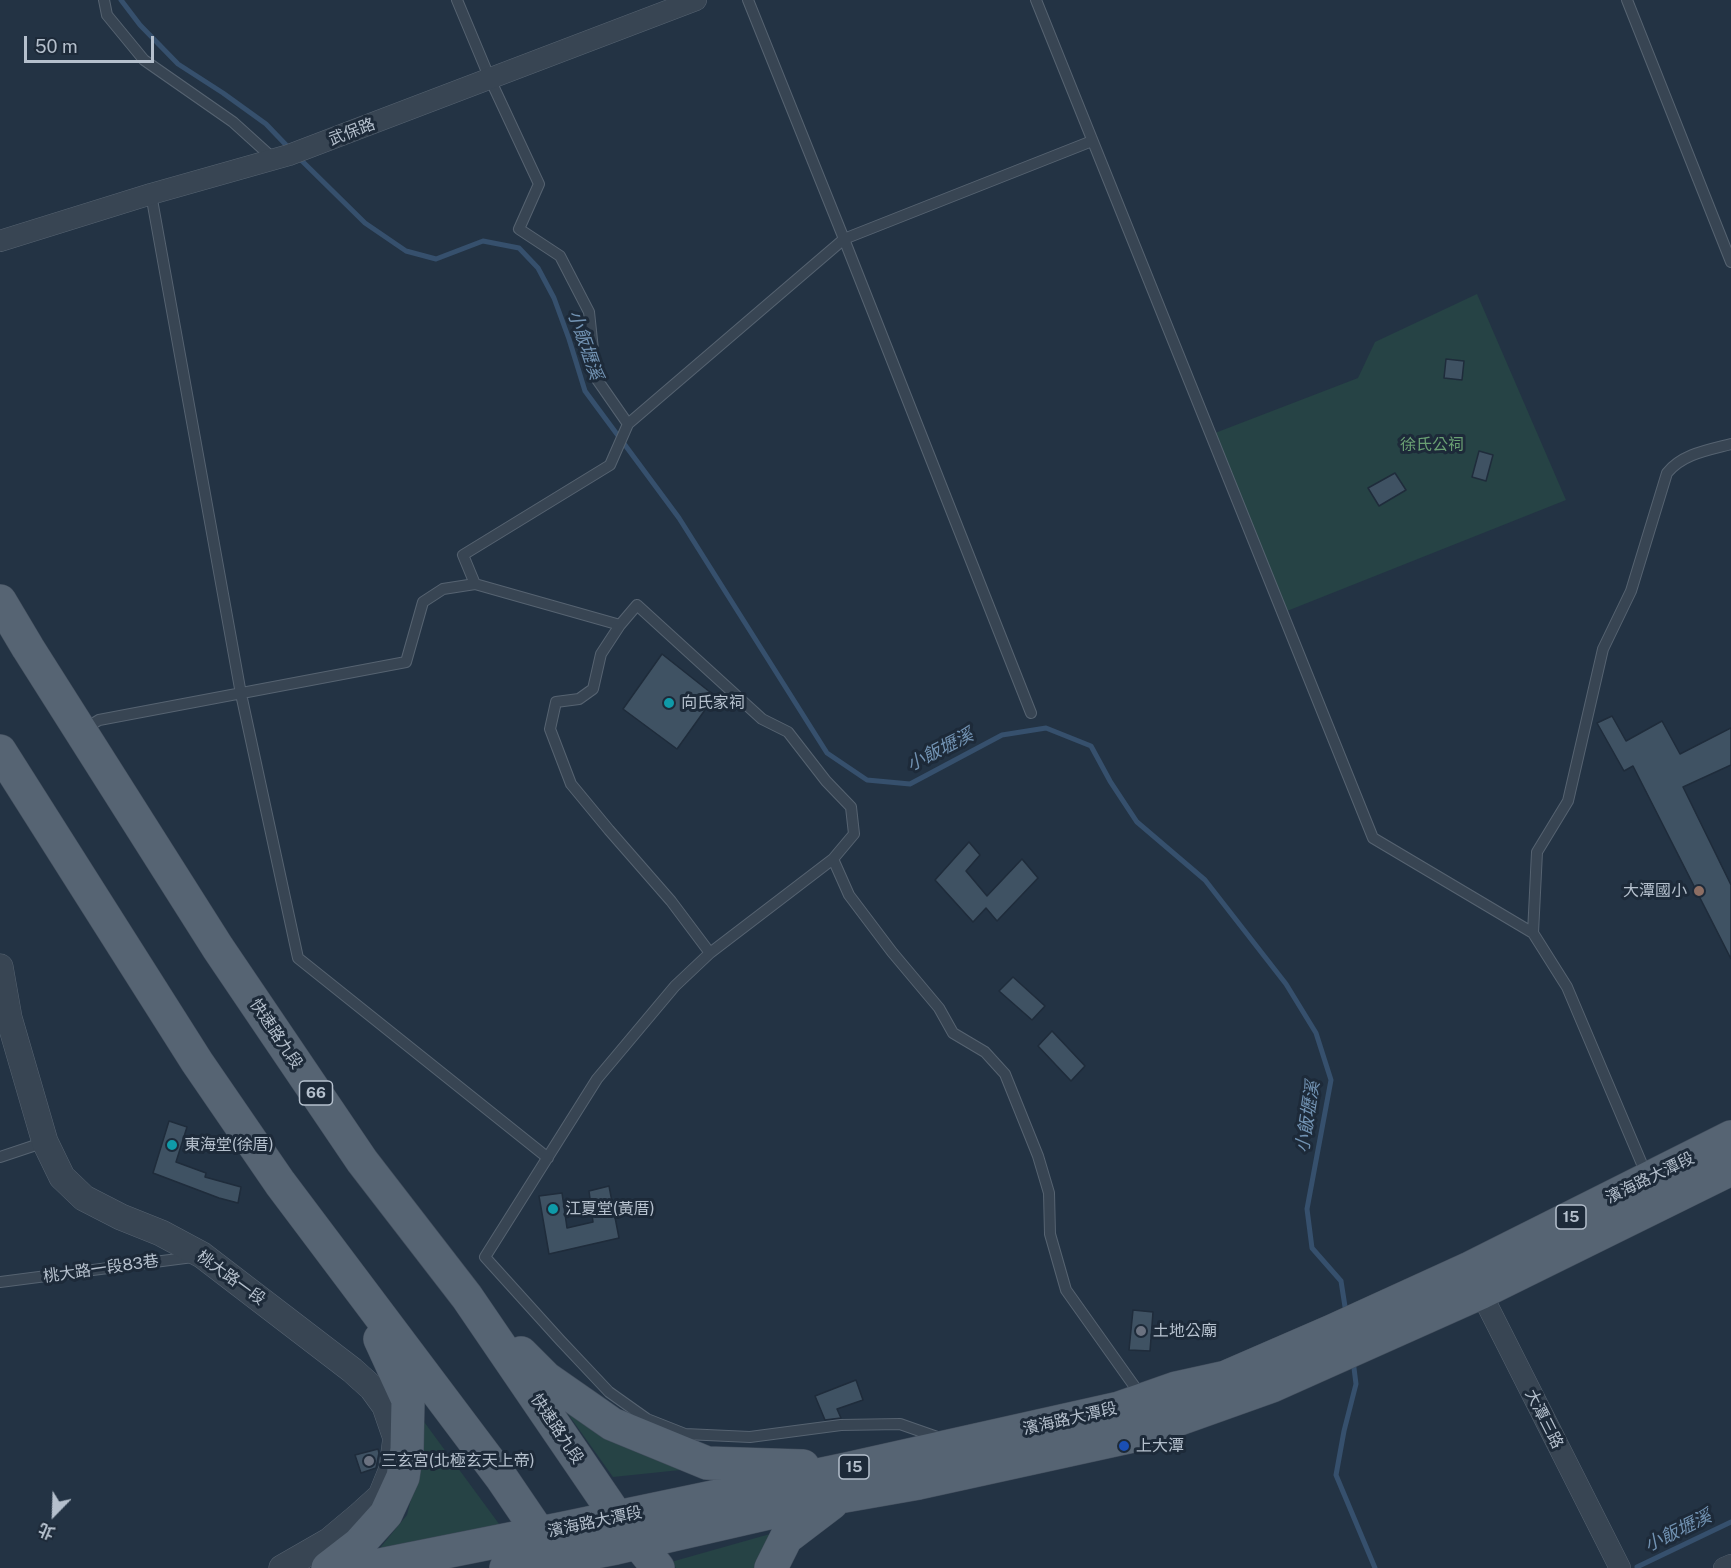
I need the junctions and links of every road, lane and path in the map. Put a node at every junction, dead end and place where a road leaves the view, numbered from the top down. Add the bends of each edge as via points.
1 (104, 0) edge
2 (457, 0) edge
3 (696, 0) edge
4 (748, 0) edge
5 (1036, 0) edge
6 (1627, 0) edge
7 (490, 79) junction
8 (1092, 141) junction
9 (290, 155) junction
10 (151, 194) junction
11 (844, 239) junction
12 (0, 241) edge
13 (1731, 262) edge
14 (628, 424) junction
15 (1731, 444) edge
16 (475, 584) junction
17 (0, 601) edge
18 (620, 625) junction
19 (241, 694) junction
20 (1031, 713) dead end
21 (81, 731) junction
22 (0, 751) edge
23 (833, 859) junction
24 (1533, 933) junction
25 (710, 952) junction
26 (0, 967) edge
27 (1731, 1137) edge
28 (45, 1142) junction
29 (0, 1157) edge
30 (548, 1158) junction
31 (1731, 1169) edge
32 (1648, 1179) junction
33 (202, 1255) junction
34 (352, 1280) junction
35 (1475, 1281) junction
36 (0, 1282) edge
37 (467, 1297) junction
38 (1150, 1413) junction
39 (957, 1444) junction
40 (843, 1483) junction
41 (617, 1517) junction
42 (638, 1542) junction
43 (555, 1556) edge
44 (1731, 1565) edge
45 (282, 1568) edge
46 (328, 1568) edge
47 (365, 1568) edge
48 (506, 1568) edge
49 (658, 1568) edge
50 (771, 1568) edge
51 (1620, 1568) edge
52 (1724, 1568) edge

1 - 9 lane via 107,15 144,60 233,122
2 - 7 lane
3 - 7 street, 武保路
4 - 11 lane
5 - 8 lane
6 - 13 lane
7 - 9 street, 武保路
7 - 14 lane via 538,184 519,229 560,256 589,312 596,378
8 - 11 lane
8 - 24 lane via 1373,838
9 - 10 street, 武保路
10 - 12 street, 武保路
10 - 19 lane
11 - 14 lane
11 - 20 lane
14 - 16 lane via 610,465 463,555
15 - 24 lane via 1690,456 1674,464 1667,473 1631,591 1603,649 1568,801 1537,852
16 - 18 lane
16 - 19 lane via 443,590 423,602 406,662
17 - 21 main road, 快速路九段 / 66
18 - 23 lane via 637,605 762,719 788,732 851,807 854,834
18 - 25 lane via 601,654 593,689 579,699 556,702 550,729 571,784
19 - 21 lane via 99,720
19 - 30 lane via 298,958
21 - 37 main road, 快速路九段 / 66 via 218,948 362,1161
22 - 34 main road via 197,1062
23 - 25 lane
23 - 38 lane via 849,895 939,1008 953,1033 985,1052 1005,1074 1049,1193 1050,1234 1066,1290
24 - 32 lane via 1567,987
25 - 30 lane via 675,986 597,1079
26 - 28 street, 桃大路一段 via 9,1018
27 - 32 main road, 濱海路大潭段 / 15
28 - 29 lane
28 - 33 street, 桃大路一段 via 62,1177 84,1198
30 - 39 lane via 485,1257 609,1392 647,1419 685,1434 750,1437 841,1425 900,1424
31 - 35 main road, 濱海路大潭段 / 15
32 - 35 main road, 濱海路大潭段 / 15
33 - 36 lane, 桃大路一段83巷
33 - 45 street, 桃大路一段 via 372,1388 385,1406 396,1438 392,1469 381,1496 329,1541
34 - 43 main road via 501,1477
34 - 46 main road via 408,1400 407,1449 403,1477 386,1514 359,1544
35 - 38 main road, 濱海路大潭段 / 15 via 1336,1343 1272,1386
35 - 51 street, 大潭三路
37 - 40 main road via 546,1378 612,1424 707,1463 800,1466
37 - 41 main road, 快速路九段 / 66
38 - 39 main road, 濱海路大潭段 / 15 via 1119,1408
38 - 40 main road, 濱海路大潭段 / 15 via 1129,1437 919,1483
39 - 40 main road, 濱海路大潭段 / 15
40 - 41 main road, 濱海路大潭段 / 15
40 - 42 main road, 濱海路大潭段 / 15
40 - 50 main road via 786,1538
41 - 42 main road, 快速路九段 / 66
41 - 43 main road, 濱海路大潭段 / 15
42 - 43 main road, 濱海路大潭段 / 15 via 585,1554
42 - 49 main road, 快速路九段 / 66
43 - 47 main road, 濱海路大潭段 / 15
43 - 48 main road, 濱海路大潭段 / 15
44 - 52 street

